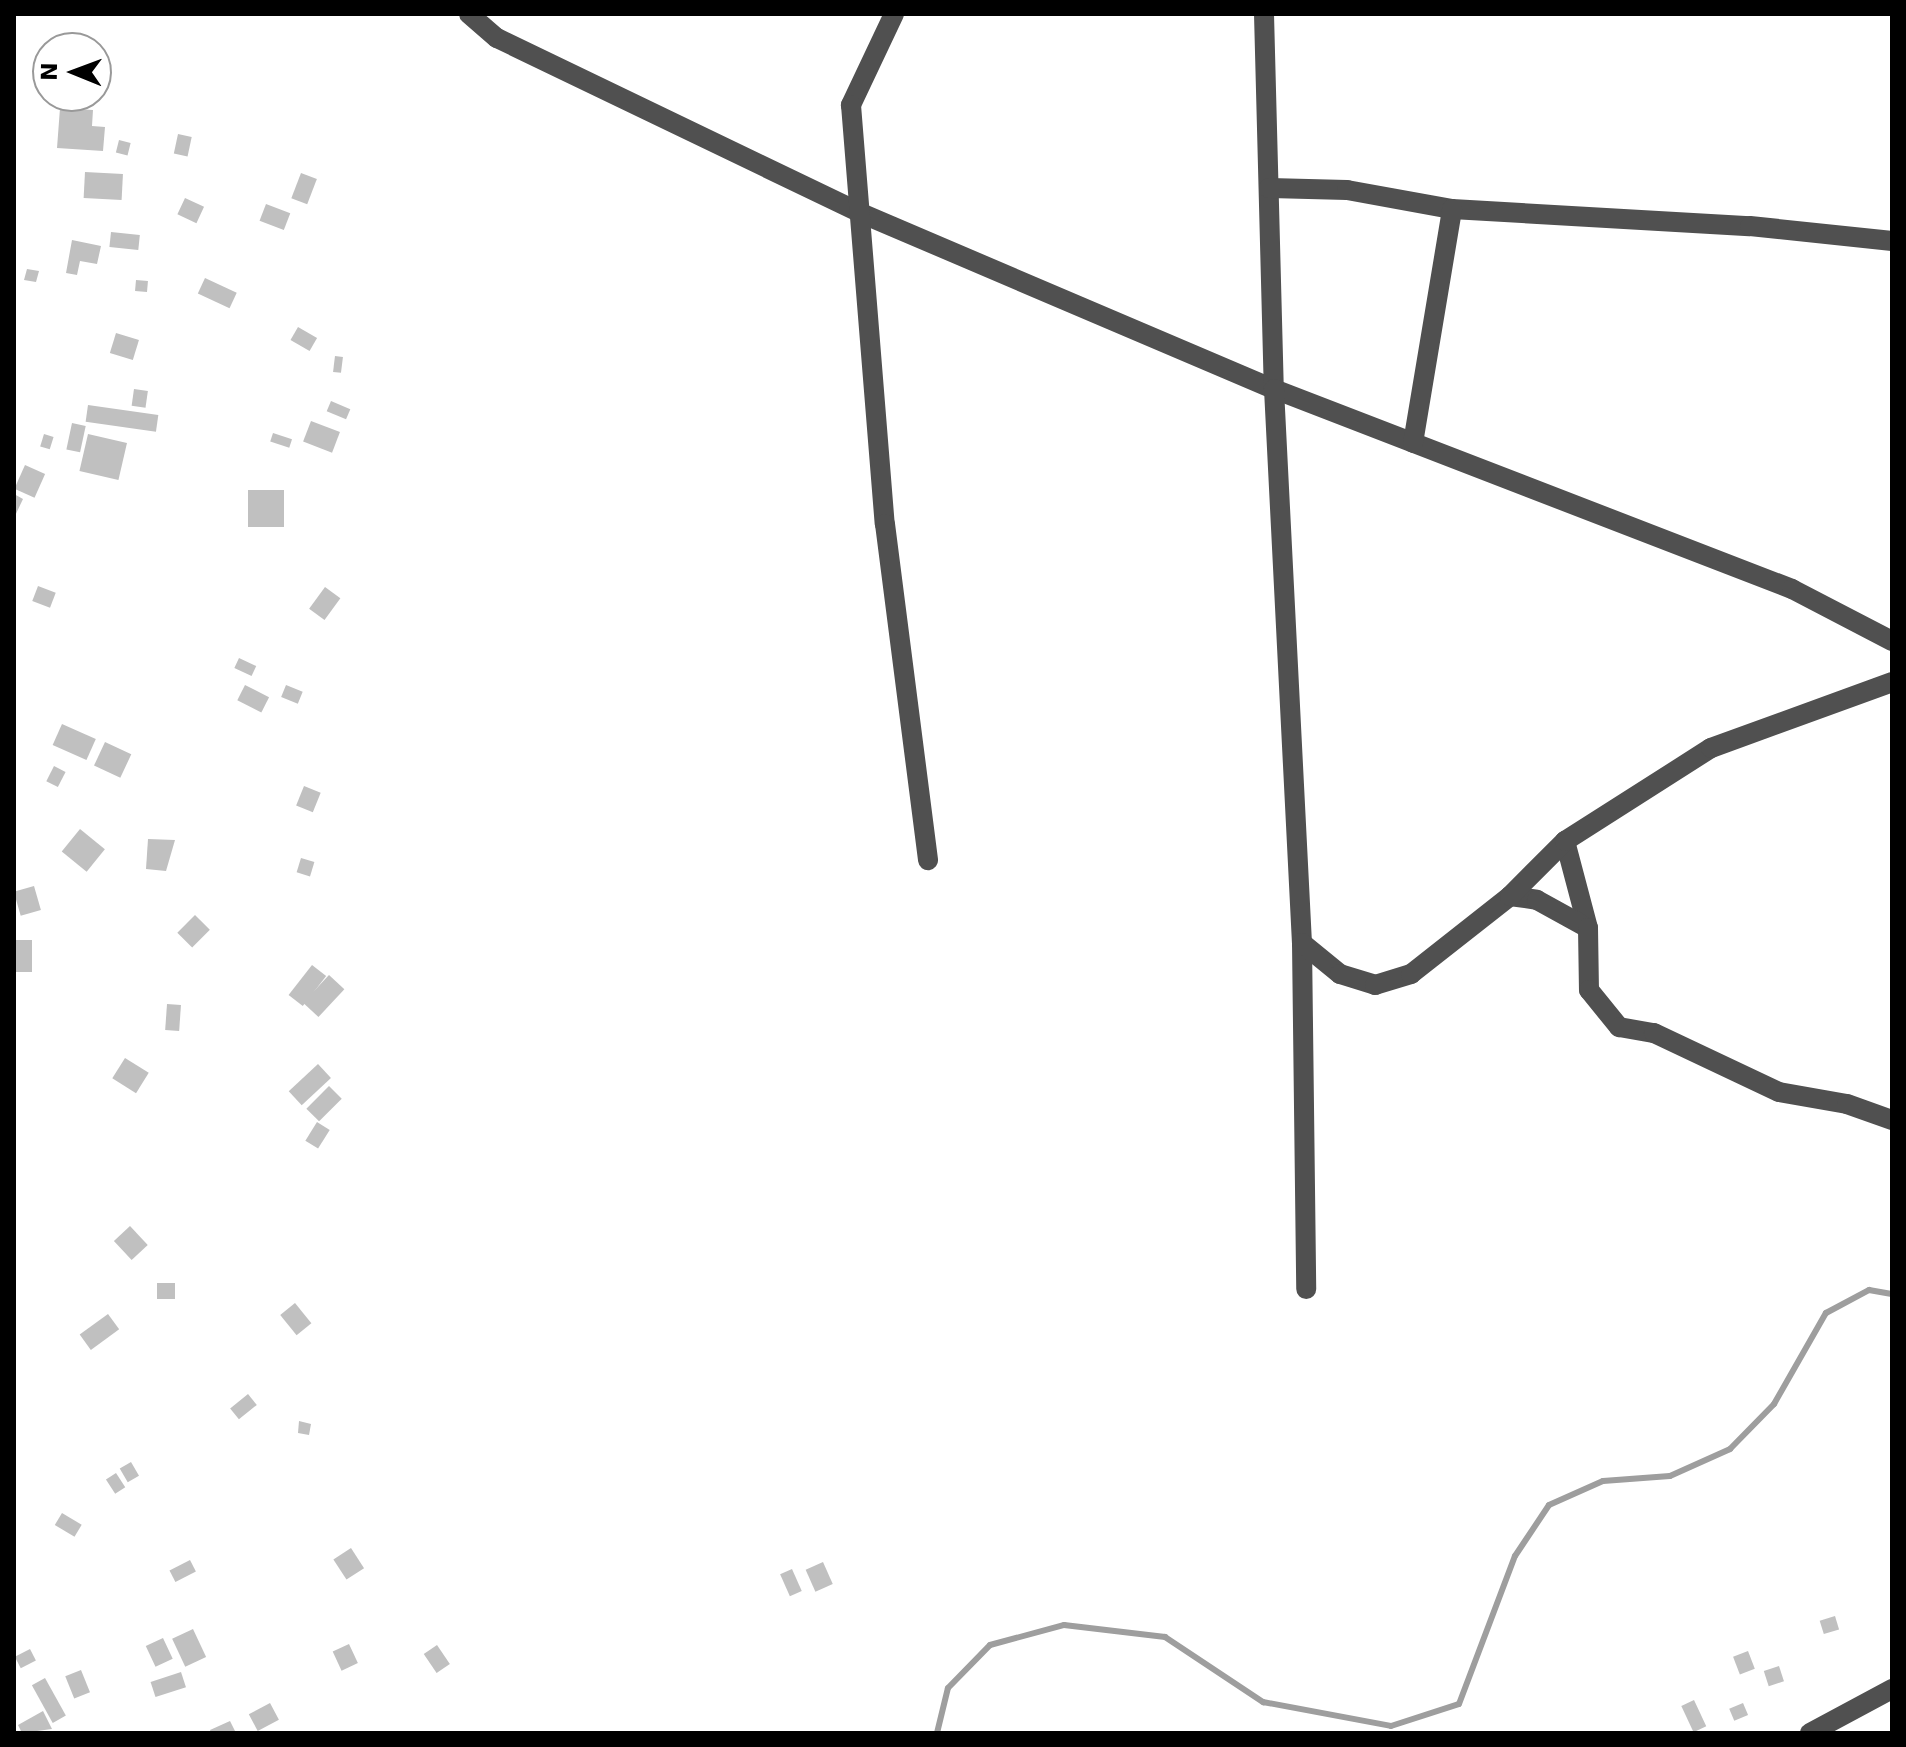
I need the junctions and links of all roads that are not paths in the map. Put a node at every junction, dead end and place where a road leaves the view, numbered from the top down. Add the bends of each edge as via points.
1 (469, 14) edge
2 (894, 14) edge
3 (1264, 14) edge
4 (1269, 188) junction
5 (1452, 209) junction
6 (863, 214) junction
7 (1892, 241) edge
8 (1274, 389) junction
9 (1413, 443) junction
10 (1892, 641) edge
11 (1892, 682) edge
12 (1565, 841) junction
13 (928, 860) dead end
14 (1510, 896) junction
15 (1588, 928) junction
16 (1302, 943) junction
17 (1892, 1120) edge
18 (1306, 1289) dead end
19 (1892, 1689) edge
20 (1810, 1733) edge

1 - 6 street via 497,38
2 - 6 street via 851,105
3 - 4 street
4 - 5 street via 1347,190
4 - 8 street
5 - 7 street via 1750,226
5 - 9 street
6 - 8 street
6 - 13 street via 885,524
8 - 9 street
8 - 16 street
9 - 10 street via 1792,589
11 - 12 street via 1711,748
12 - 14 street
12 - 15 street
14 - 15 street via 1537,900
14 - 16 street via 1411,974 1375,985 1340,974
15 - 17 street via 1589,990 1619,1027 1654,1033 1779,1092 1847,1104
16 - 18 street
19 - 20 street

